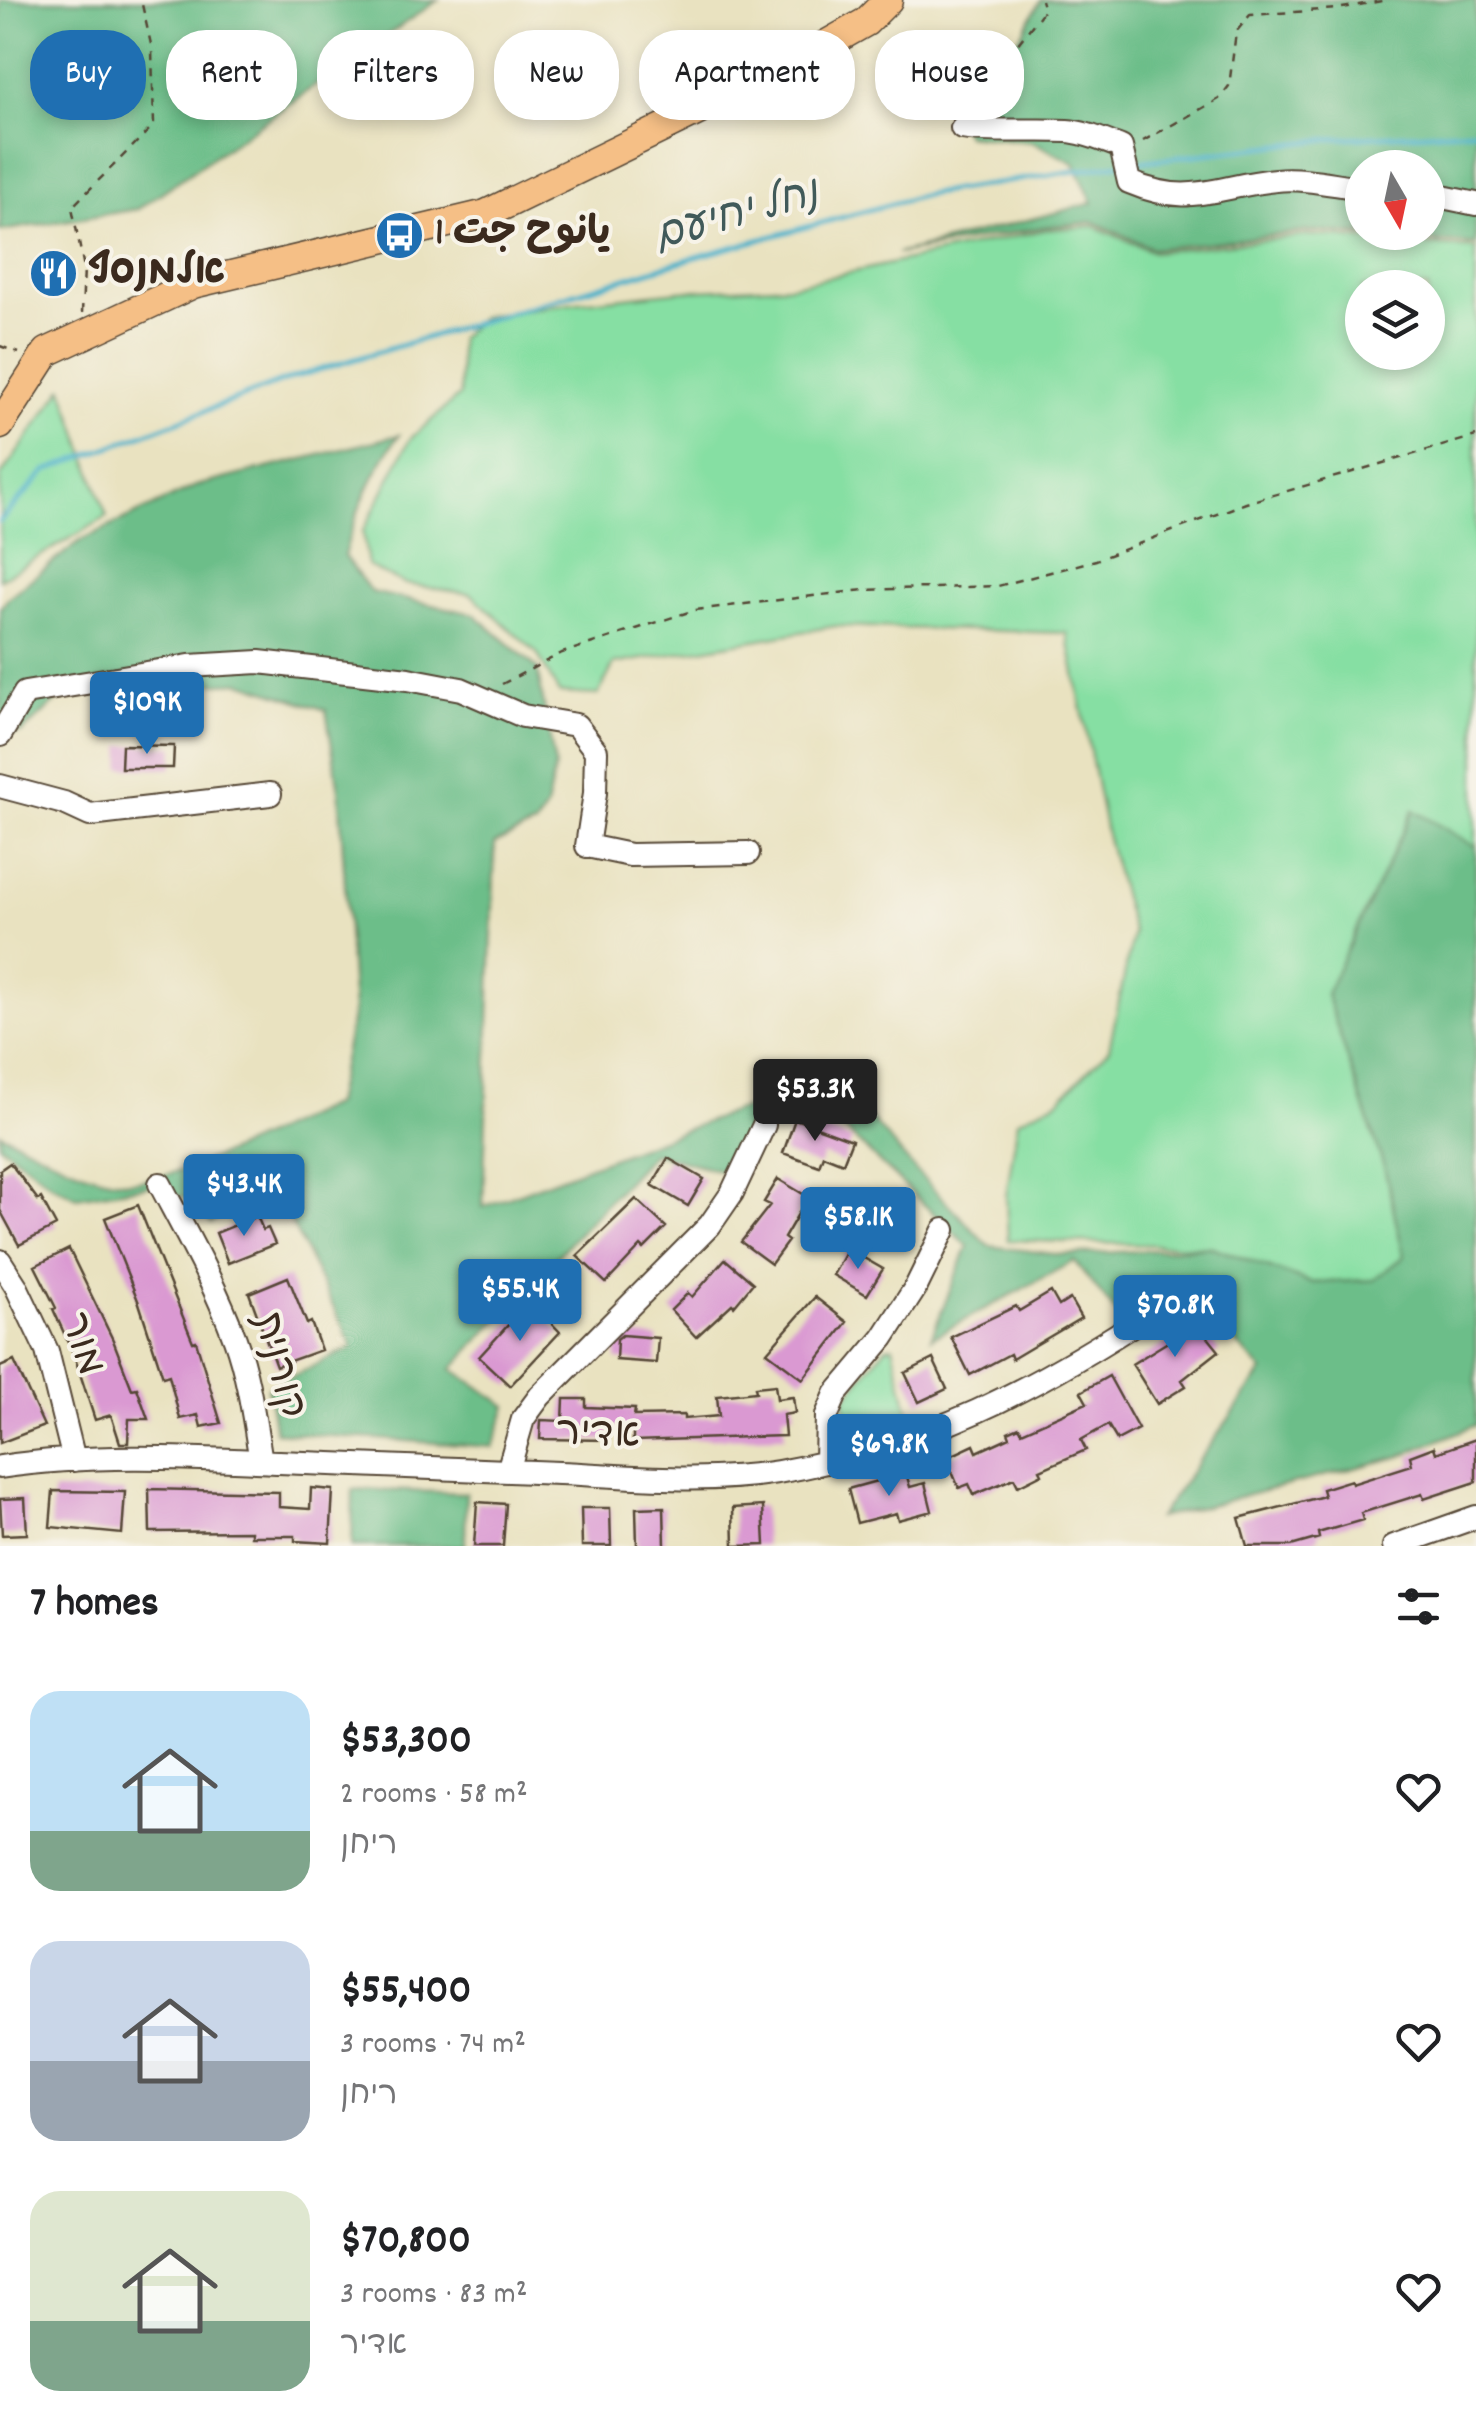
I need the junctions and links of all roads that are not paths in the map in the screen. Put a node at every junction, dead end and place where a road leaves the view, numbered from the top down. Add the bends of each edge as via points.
1 (888, 0) edge
2 (962, 128) road end
3 (1345, 186) edge
4 (1445, 198) edge
5 (1476, 204) edge
6 (0, 425) edge
7 (0, 735) edge
8 (0, 786) edge
9 (270, 794) dead end
10 (748, 852) dead end
11 (764, 1124) dead end
12 (160, 1184) dead end
13 (944, 1230) dead end
14 (0, 1261) edge
15 (1157, 1309) dead end
16 (74, 1460) junction
17 (261, 1461) junction
18 (826, 1462) junction
19 (0, 1467) edge
20 (508, 1471) junction
21 (1476, 1517) edge
22 (1394, 1546) edge

1 - 6 main road via 866,22 774,74 486,214 193,284 80,336 47,352
2 - 3 street via 1070,131 1121,148 1128,182 1160,195 1278,180
4 - 5 street
7 - 10 street via 25,693 189,666 259,662 408,678 461,688 524,716 576,725 596,751 587,846 630,855
8 - 9 street via 90,815
11 - 20 street via 710,1225 523,1419
12 - 17 street, קורנית via 236,1341
13 - 18 street via 883,1338 836,1394 827,1415
14 - 16 street, מור via 47,1351
15 - 18 street, אדיר via 1088,1354 939,1430
16 - 17 street, אדיר
16 - 19 street, אדיר
17 - 20 street, אדיר
18 - 20 street, אדיר via 688,1478
21 - 22 street

